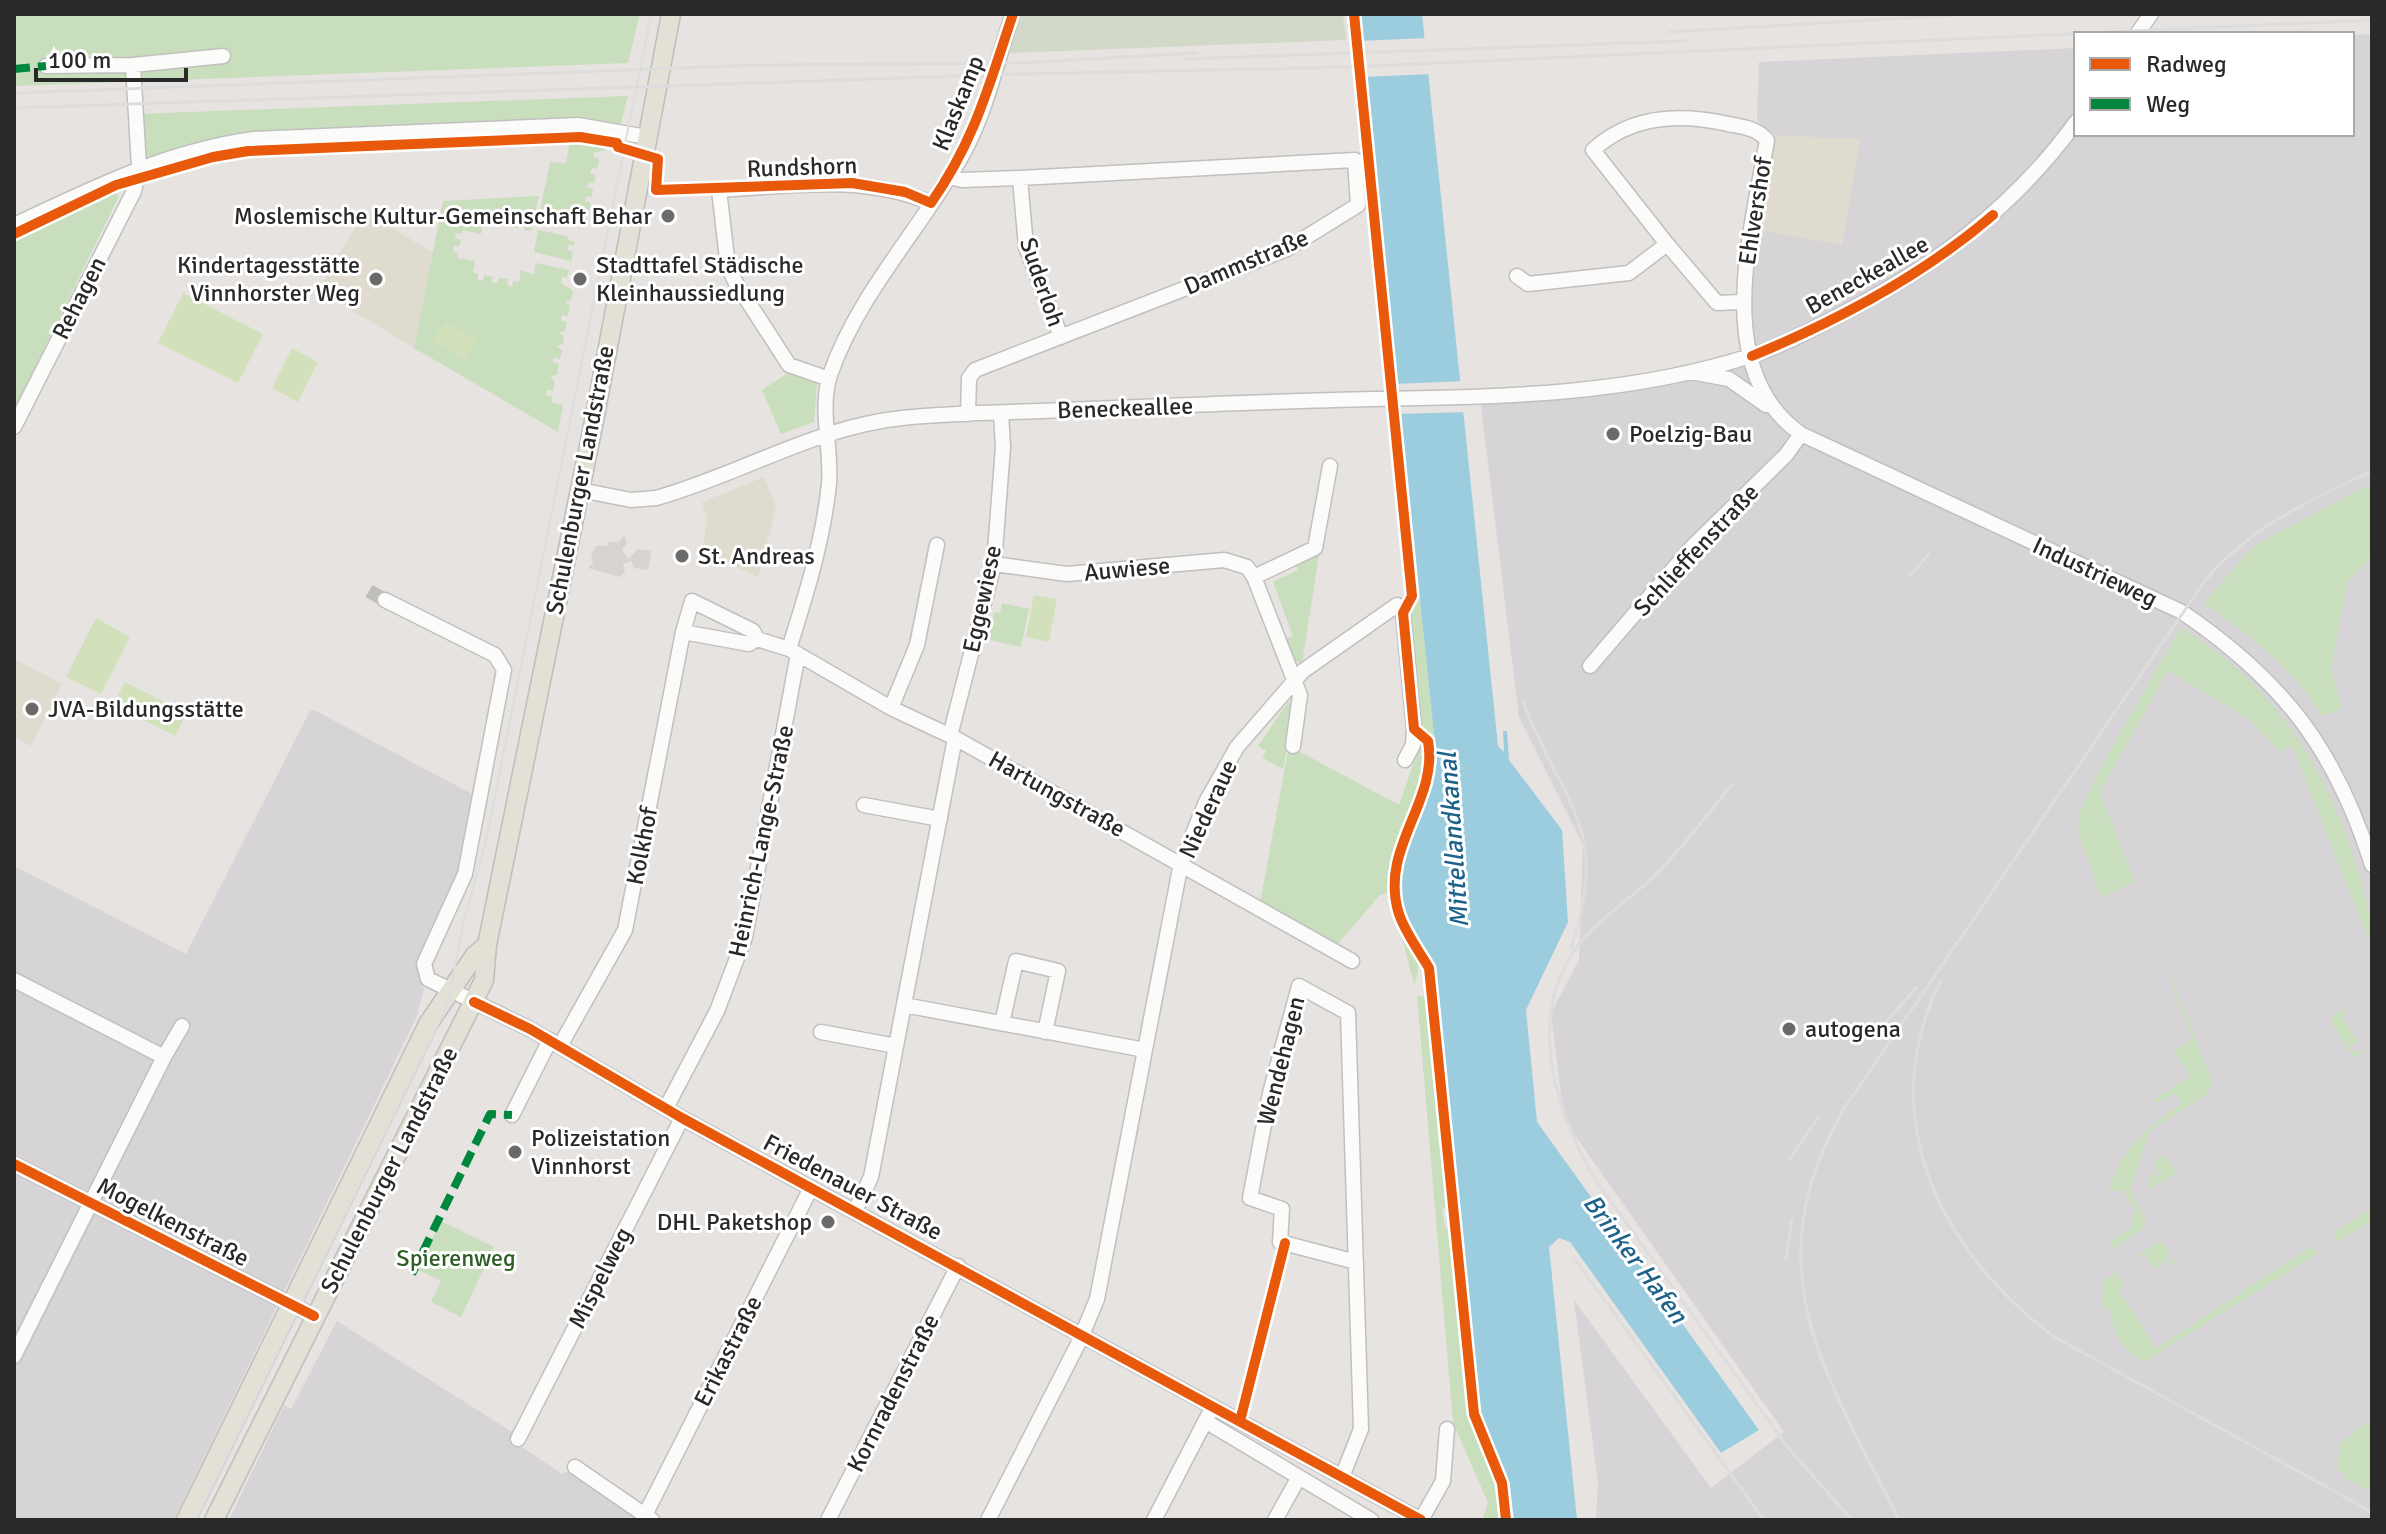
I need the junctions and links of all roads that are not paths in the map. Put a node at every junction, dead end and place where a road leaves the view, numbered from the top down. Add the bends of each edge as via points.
1 (671, 14) edge
2 (1013, 14) edge
3 (2151, 14) edge
4 (2138, 32) edge
5 (223, 56) dead end
6 (133, 65) junction
7 (46, 66) dead end
8 (2074, 125) edge
9 (647, 137) junction
10 (139, 167) junction
11 (949, 177) junction
12 (1020, 178) junction
13 (931, 203) junction
14 (14, 225) edge
15 (1667, 244) junction
16 (1517, 276) dead end
17 (1741, 302) junction
18 (1061, 337) junction
19 (1752, 356) junction
20 (1684, 373) junction
21 (829, 379) junction
22 (1001, 413) junction
23 (1776, 413) junction
24 (968, 414) junction
25 (14, 427) edge
26 (829, 434) junction
27 (1801, 434) junction
28 (1330, 466) dead end
29 (580, 490) junction
30 (937, 545) dead end
31 (994, 564) junction
32 (1254, 577) junction
33 (385, 600) tunnel mouth
34 (683, 632) junction
35 (753, 642) junction
36 (794, 652) junction
37 (1590, 666) dead end
38 (1294, 680) junction
39 (891, 708) junction
40 (952, 737) junction
41 (1293, 746) dead end
42 (1405, 760) dead end
43 (864, 805) dead end
44 (940, 819) junction
45 (1181, 863) junction
46 (2372, 865) edge
47 (487, 945) junction
48 (1352, 961) dead end
49 (14, 980) edge
50 (450, 992) junction
51 (474, 1002) junction
52 (904, 1005) junction
53 (1002, 1023) junction
54 (182, 1026) dead end
55 (821, 1032) dead end
56 (1045, 1032) junction
57 (555, 1043) junction
58 (896, 1046) junction
59 (1145, 1050) junction
60 (164, 1057) junction
61 (666, 1108) junction
62 (512, 1115) dead end
63 (682, 1118) junction
64 (14, 1164) edge
65 (811, 1188) junction
66 (92, 1203) junction
67 (855, 1211) junction
68 (1356, 1262) junction
69 (958, 1266) junction
70 (291, 1304) junction
71 (314, 1316) junction
72 (1082, 1332) junction
73 (14, 1356) edge
74 (1213, 1406) junction
75 (1205, 1421) junction
76 (1447, 1429) dead end
77 (518, 1439) dead end
78 (575, 1467) dead end
79 (1299, 1477) junction
80 (1342, 1477) junction
81 (648, 1517) edge
82 (186, 1520) edge
83 (214, 1520) edge
84 (828, 1520) edge
85 (988, 1520) edge
86 (1154, 1520) edge
87 (1275, 1520) edge
88 (1371, 1520) edge
89 (1421, 1520) edge

1 - 9 main road, Schulenburger Landstraße
2 - 11 street, Klaskamp via 978,121
3 - 4 street
5 - 6 street
6 - 7 street
6 - 10 street
8 - 19 street, Beneckeallee via 2043,164 1959,245 1864,303
9 - 10 street via 578,125 288,136 201,147
9 - 29 main road, Schulenburger Landstraße
10 - 14 street
10 - 25 street, Rehagen via 134,191
11 - 12 street, Dammstraße
11 - 13 street, Klaskamp
12 - 18 street, Suderloh via 1026,247
12 - 18 street, Dammstraße via 1355,160 1358,205 1307,239
13 - 21 street, Klaskamp via 865,300
13 - 21 street, Rundshorn via 905,192 852,183 719,190 728,267 736,283 789,365
15 - 16 street via 1629,273 1528,284
15 - 17 street, Ehlvershof via 1717,303
15 - 17 street, Ehlvershof via 1593,150 1627,127 1661,118 1757,130 1767,140
17 - 19 street, Ehlvershof
18 - 24 street, Dammstraße via 975,370 969,378
19 - 20 street, Beneckeallee
19 - 23 street, Industrieweg via 1758,385
20 - 22 street, Beneckeallee via 1482,398
20 - 23 street, Beneckeallee via 1729,379
21 - 26 street, Klaskamp
22 - 24 street, Beneckeallee
22 - 31 street, Eggewiese
23 - 27 street, Industrieweg
24 - 26 street, Beneckeallee via 903,418
26 - 29 street, Beneckeallee via 656,498 631,500
26 - 36 street, Heinrich-Lange-Straße via 823,525
27 - 37 street, Schlieffenstraße via 1692,547
27 - 46 street, Industrieweg via 2182,612 2230,646 2289,702 2319,745 2341,784
28 - 32 street via 1315,548
29 - 47 main road, Schulenburger Landstraße
30 - 39 street via 917,645
31 - 32 street, Auwiese via 1067,574 1224,560 1236,561
31 - 40 street, Eggewiese
32 - 38 street
33 - 50 street via 495,655 504,670 465,874 424,964 428,979
34 - 35 street, Hartungstraße
34 - 35 street, Hartungstraße via 692,601 753,631
34 - 57 street, Kolkhof via 625,930
35 - 36 street, Hartungstraße
36 - 39 street, Hartungstraße
36 - 61 street, Heinrich-Lange-Straße via 745,937 717,1011
38 - 41 street via 1300,695
38 - 42 street, Niederaue via 1330,649 1400,606 1414,729
38 - 45 street, Niederaue via 1221,772
39 - 40 street, Hartungstraße
40 - 44 street, Eggewiese
40 - 45 street, Hartungstraße
43 - 44 street
44 - 52 street, Eggewiese
45 - 48 street, Hartungstraße
45 - 59 street, Niederaue
47 - 50 main road, Schulenburger Landstraße
47 - 51 main road, Schulenburger Landstraße via 487,970
49 - 60 street
50 - 51 street, Friedenauer Straße
50 - 70 main road, Schulenburger Landstraße via 428,1024
51 - 57 street, Friedenauer Straße
51 - 71 main road, Schulenburger Landstraße
52 - 53 street
52 - 58 street, Eggewiese
53 - 56 street
53 - 56 street via 1016,961 1058,971
54 - 60 street
55 - 58 street
56 - 59 street
57 - 61 street, Friedenauer Straße
57 - 62 street
58 - 67 street, Eggewiese via 871,1177
59 - 72 street, Niederaue via 1097,1299
60 - 66 street
61 - 63 street, Friedenauer Straße
63 - 65 street, Friedenauer Straße
63 - 77 street, Mispelweg
64 - 66 street, Mogelkenstraße
65 - 67 street, Friedenauer Straße
65 - 81 street, Erikastraße
66 - 70 street, Mogelkenstraße
66 - 73 street
67 - 69 street, Friedenauer Straße
68 - 68 street, Wendehagen via 1280,1242 1282,1209 1250,1198 1270,1093 1299,986 1348,1013
68 - 80 street, Wendehagen via 1361,1429
69 - 72 street, Friedenauer Straße
69 - 84 street, Kornradenstraße
70 - 71 street, Mogelkenstraße
70 - 82 main road, Schulenburger Landstraße
71 - 83 main road, Schulenburger Landstraße
72 - 74 street, Friedenauer Straße
72 - 85 street, Niederaue
74 - 75 street
74 - 80 street, Friedenauer Straße
75 - 79 street
75 - 86 street
76 - 89 street, Friedenauer Straße via 1443,1481
78 - 81 street
79 - 87 street
79 - 88 street
80 - 89 street, Friedenauer Straße

